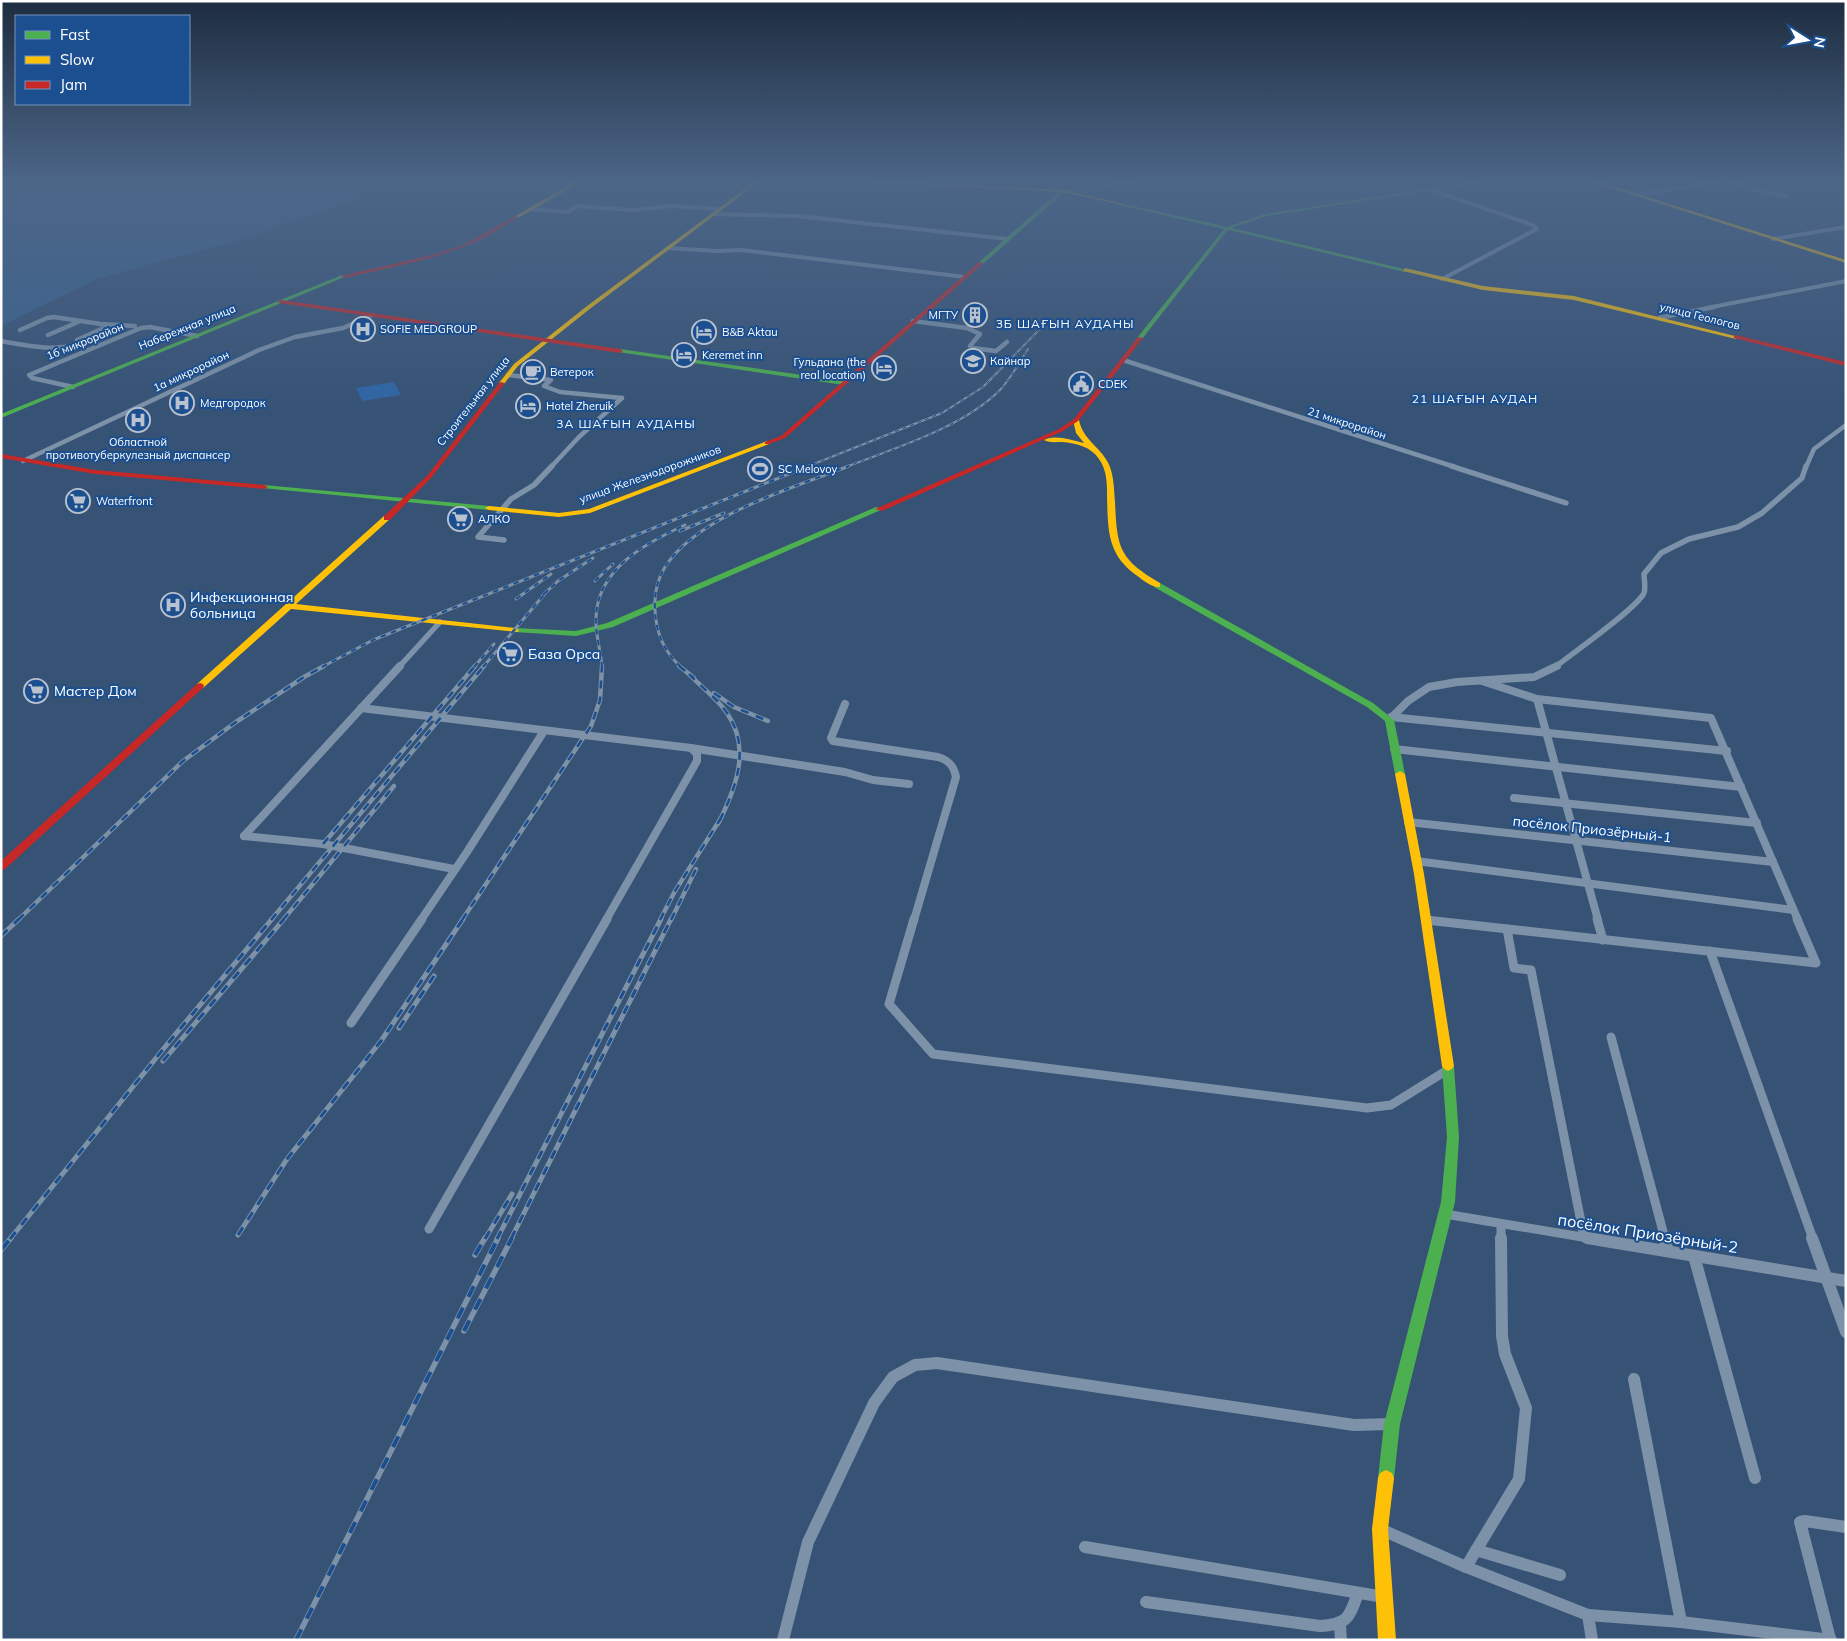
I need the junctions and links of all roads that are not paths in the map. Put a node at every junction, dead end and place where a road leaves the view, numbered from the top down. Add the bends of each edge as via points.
1 (417, 259) edge
2 (654, 259) edge
3 (813, 259) edge
4 (986, 259) edge
5 (1203, 259) edge
6 (1356, 259) edge
7 (1481, 259) edge
8 (965, 277) junction
9 (1442, 279) junction
10 (1846, 282) edge
11 (279, 302) junction
12 (372, 315) junction
13 (1659, 318) junction
14 (80, 321) junction
15 (914, 321) junction
16 (110, 325) junction
17 (135, 326) junction
18 (146, 327) junction
19 (20, 330) dead end
20 (48, 335) dead end
21 (197, 336) junction
22 (77, 340) dead end
23 (545, 340) junction
24 (1, 341) edge
25 (1006, 342) dead end
26 (1122, 360) junction
27 (1846, 364) edge
28 (508, 375) junction
29 (844, 384) junction
30 (73, 387) junction
31 (1, 416) edge
32 (1076, 420) junction
33 (1846, 425) edge
34 (1041, 440) junction
35 (1090, 446) junction
36 (1, 456) edge
37 (23, 461) junction
38 (407, 499) junction
39 (1566, 503) dead end
40 (502, 510) junction
41 (504, 540) dead end
42 (289, 606) junction
43 (440, 622) junction
44 (1482, 681) junction
45 (1537, 698) junction
46 (846, 704) dead end
47 (361, 708) junction
48 (1390, 718) junction
49 (544, 731) junction
50 (1547, 734) junction
51 (691, 748) junction
52 (1394, 749) junction
53 (1727, 751) junction
54 (1556, 767) junction
55 (909, 784) dead end
56 (1741, 787) junction
57 (1514, 798) dead end
58 (1565, 802) junction
59 (1408, 822) junction
60 (1757, 823) junction
61 (1576, 840) junction
62 (1416, 861) junction
63 (1773, 862) junction
64 (1, 867) edge
65 (454, 869) junction
66 (1589, 884) junction
67 (1793, 910) junction
68 (1426, 920) junction
69 (1507, 929) junction
70 (1603, 940) junction
71 (1710, 951) junction
72 (351, 1023) dead end
73 (1611, 1037) dead end
74 (1449, 1069) junction
75 (1445, 1214) junction
76 (1501, 1224) junction
77 (428, 1229) dead end
78 (1584, 1238) junction
79 (1668, 1251) junction
80 (1694, 1256) junction
81 (1826, 1278) junction
82 (1846, 1281) edge
83 (1846, 1332) edge
84 (1634, 1379) dead end
85 (1392, 1424) junction
86 (1755, 1478) dead end
87 (1846, 1528) edge
88 (1380, 1529) junction
89 (1085, 1547) dead end
90 (1476, 1550) junction
91 (1466, 1566) junction
92 (1560, 1576) dead end
93 (1358, 1592) junction
94 (1384, 1597) junction
95 (1146, 1602) dead end
96 (1588, 1615) junction
97 (1681, 1622) junction
98 (1340, 1625) junction
99 (783, 1640) edge
100 (1342, 1640) edge
101 (1387, 1640) edge
102 (1592, 1640) edge
103 (1831, 1640) edge

1 - 11 street, Набережная улица via 346,275
2 - 23 street, Строительная улица
3 - 8 street
4 - 8 street, улица Железнодорожников
5 - 26 street
6 - 9 street, улица Геологов
7 - 9 street
8 - 15 street, улица Железнодорожников
9 - 13 street, улица Геологов via 1483,288 1561,295
10 - 13 street
11 - 12 street
11 - 21 street, Набережная улица
12 - 23 street
12 - 37 street, 1а микрорайон via 343,328 295,338 260,350
13 - 27 street, улица Геологов
14 - 16 street
14 - 19 street via 47,318
14 - 20 street
15 - 25 street via 966,328 980,334 970,346 972,348 996,351
15 - 29 street, улица Железнодорожников
16 - 17 street
16 - 22 street
17 - 18 street
17 - 24 street via 76,348 48,351
18 - 21 street
18 - 30 street, 1б микрорайон via 28,375
21 - 30 street, Набережная улица
23 - 28 street, Строительная улица
23 - 29 street
26 - 32 street
26 - 39 street, 21 микрорайон
28 - 38 street, Строительная улица via 429,477
28 - 40 street via 551,380 544,386 560,392 622,398 534,485 517,495
29 - 40 street, улица Железнодорожников via 783,437 590,511 559,515
30 - 31 street, Набережная улица
32 - 34 street
32 - 35 street via 1077,430
33 - 44 street via 1814,448 1802,478 1762,513 1738,527 1689,539 1661,552 1644,574 1643,595 1553,669 1534,677
34 - 35 street via 1064,440
34 - 43 street via 598,629 556,634
35 - 48 street via 1102,457 1108,472 1115,545 1126,563 1163,588
36 - 37 street, улица Железнодорожников
37 - 38 street, улица Железнодорожников via 118,474
38 - 40 street, улица Железнодорожников
38 - 42 street, Строительная улица
40 - 41 street via 478,536
42 - 43 street
42 - 64 street, Строительная улица
43 - 47 street
44 - 45 street
44 - 48 street via 1429,687
45 - 50 street
45 - 53 street via 1711,718
46 - 74 street via 831,738 833,741 938,757 951,763 955,770 956,777 889,1004 933,1054 1367,1108 1391,1105
47 - 49 street
47 - 65 street via 244,836 323,844
48 - 50 street
48 - 52 street
49 - 51 street
49 - 65 street
50 - 53 street
50 - 54 street
51 - 55 street
51 - 77 street via 697,754 697,761
52 - 54 street
52 - 59 street
53 - 56 street
54 - 56 street
54 - 58 street
56 - 60 street
57 - 58 street
58 - 60 street
58 - 61 street
59 - 61 street, посёлок Приозёрный-1
59 - 62 street
60 - 63 street
61 - 63 street, посёлок Приозёрный-1
61 - 66 street
62 - 66 street
62 - 68 street
63 - 67 street
65 - 72 street
66 - 67 street
66 - 70 street
67 - 71 street via 1816,963
68 - 69 street
68 - 74 street
69 - 70 street
69 - 78 street via 1514,968 1531,970
70 - 71 street
71 - 81 street
73 - 79 street
74 - 75 street via 1453,1137
75 - 76 street, посёлок Приозёрный-2
75 - 85 street
76 - 78 street, посёлок Приозёрный-2
76 - 90 street via 1502,1336 1505,1354 1526,1408 1519,1479
78 - 79 street, посёлок Приозёрный-2
79 - 80 street, посёлок Приозёрный-2
80 - 81 street, посёлок Приозёрный-2
80 - 86 street
81 - 82 street, посёлок Приозёрный-2
81 - 83 street
84 - 97 street
85 - 88 street
85 - 99 street via 1354,1425 937,1363 915,1365 893,1376 870,1411 808,1542
87 - 103 street via 1800,1522
88 - 91 street
88 - 94 street
89 - 93 street
90 - 91 street
90 - 92 street
91 - 96 street
93 - 94 street
93 - 98 street via 1349,1617
94 - 101 street
95 - 98 street via 1320,1626
96 - 97 street
96 - 102 street
97 - 103 street
98 - 100 street

